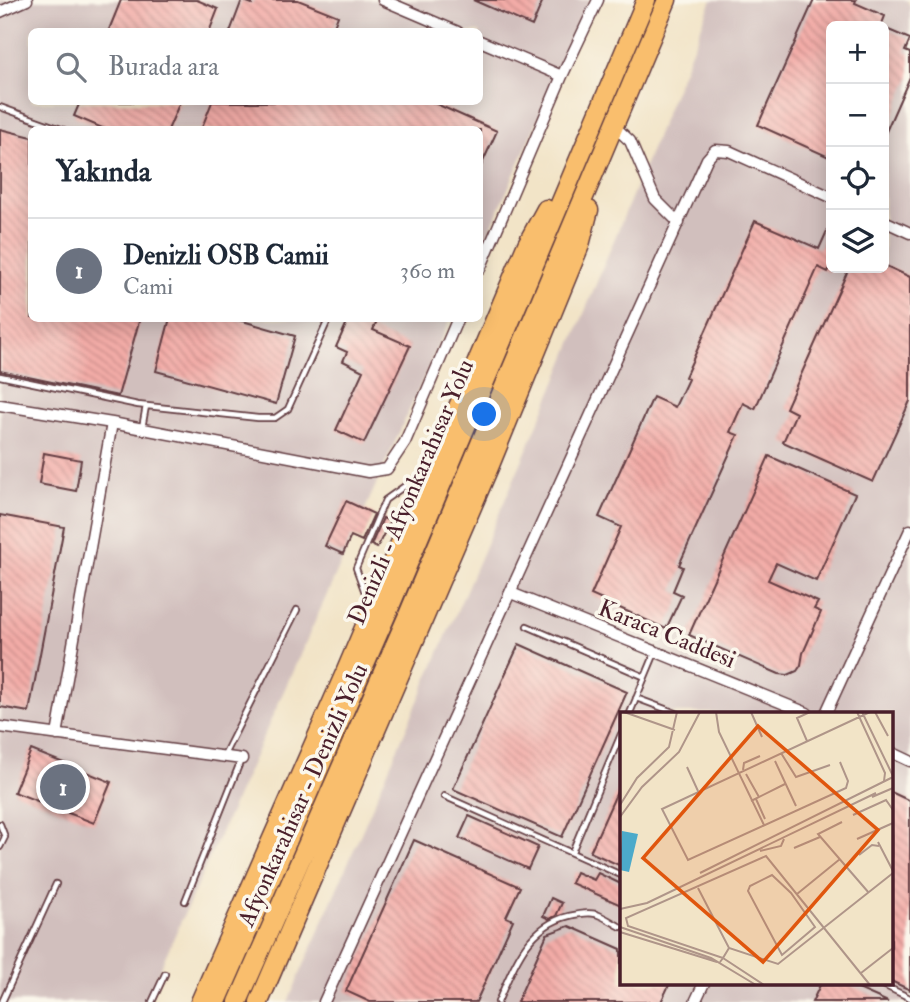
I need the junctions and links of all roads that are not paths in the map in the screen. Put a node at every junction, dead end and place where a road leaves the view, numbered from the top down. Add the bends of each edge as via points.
1 (27, 0) edge
2 (383, 0) edge
3 (598, 0) edge
4 (646, 0) edge
5 (667, 0) edge
6 (0, 12) edge
7 (449, 28) edge
8 (483, 42) edge
9 (562, 76) junction
10 (0, 107) edge
11 (53, 126) edge
12 (589, 132) junction
13 (611, 134) junction
14 (826, 196) edge
15 (679, 223) junction
16 (889, 223) edge
17 (910, 233) edge
18 (483, 262) edge
19 (327, 322) edge
20 (456, 322) edge
21 (0, 376) edge
22 (0, 405) edge
23 (146, 406) junction
24 (112, 423) junction
25 (142, 428) junction
26 (432, 466) junction
27 (910, 530) edge
28 (511, 593) junction
29 (297, 610) dead end
30 (371, 610) junction
31 (527, 626) dead end
32 (656, 652) junction
33 (645, 677) junction
34 (636, 698) junction
35 (630, 712) edge
36 (673, 712) edge
37 (805, 712) edge
38 (826, 712) edge
39 (0, 727) edge
40 (57, 735) junction
41 (620, 736) edge
42 (892, 752) edge
43 (224, 755) junction
44 (242, 759) joint
45 (910, 761) edge
46 (444, 796) dead end
47 (0, 824) edge
48 (0, 847) edge
49 (572, 852) junction
50 (620, 874) edge
51 (56, 884) dead end
52 (185, 901) dead end
53 (620, 927) edge
54 (165, 974) dead end
55 (704, 984) edge
56 (881, 984) edge
57 (910, 998) edge
58 (2, 1002) edge
59 (152, 1002) edge
60 (201, 1002) edge
61 (217, 1002) edge
62 (239, 1002) edge
63 (259, 1002) edge
64 (324, 1002) edge
65 (498, 1002) edge
66 (695, 1002) edge

1 - 6 street
2 - 7 street
3 - 9 street
4 - 12 highway, Denizli - Afyonkarahisar Yolu
5 - 13 highway
8 - 9 street
9 - 18 street
10 - 11 lane
12 - 26 highway via 527,244
12 - 61 highway, Denizli - Afyonkarahisar Yolu via 389,609
13 - 15 street via 630,141 655,199
13 - 62 highway, Afyonkarahisar - Denizli Yolu via 350,752
13 - 63 highway via 580,244
14 - 15 street via 729,151 715,150
15 - 28 street
16 - 17 street
19 - 23 lane via 288,409 275,418
20 - 25 street via 405,442 387,469 368,472
21 - 23 lane
22 - 24 street
23 - 25 lane
24 - 25 street
24 - 40 street
26 - 30 highway
26 - 30 lane via 385,500 356,569
27 - 38 street
28 - 32 street, Karaca Caddesi
28 - 64 street
29 - 43 lane
30 - 60 highway
31 - 33 lane
32 - 33 lane
32 - 37 street, Karaca Caddesi
33 - 34 lane
34 - 35 lane
34 - 36 lane
39 - 40 street
40 - 43 street
41 - 49 lane
42 - 45 street
43 - 44 street
44 - 52 lane
46 - 49 lane
47 - 48 lane via 5,837
49 - 50 lane
51 - 58 lane
53 - 65 lane via 587,914 544,927 528,940
54 - 59 lane
55 - 66 street
56 - 57 lane

